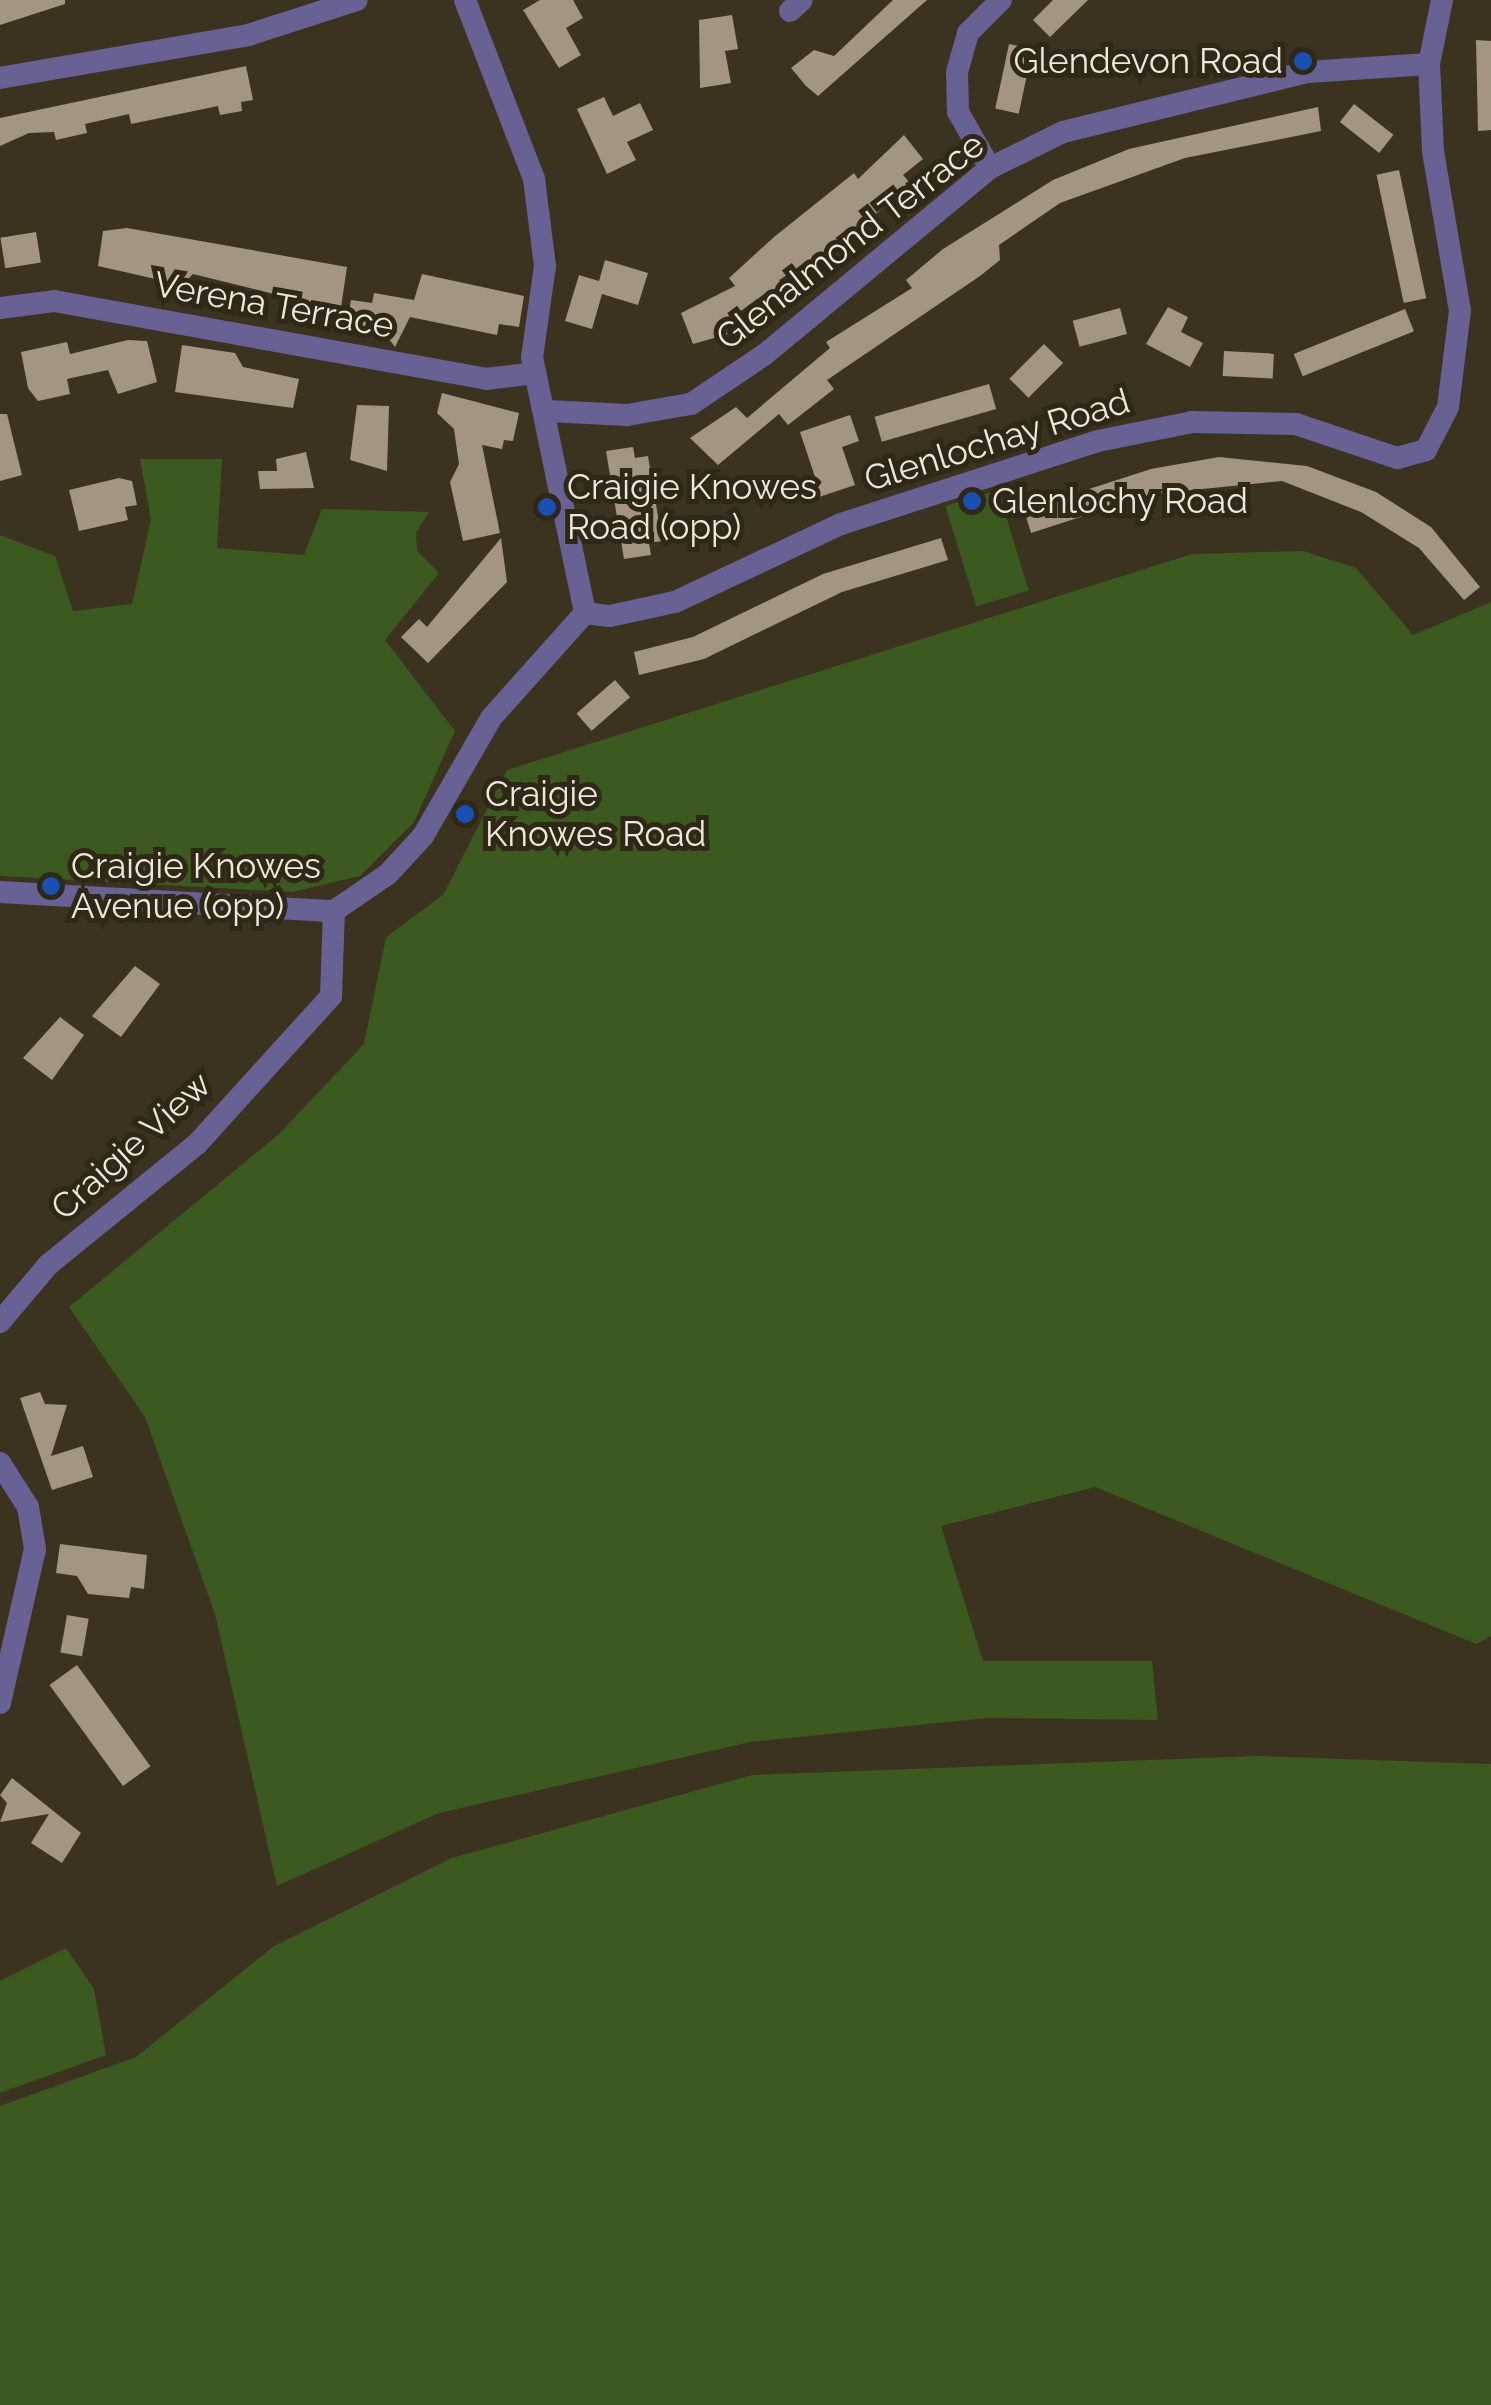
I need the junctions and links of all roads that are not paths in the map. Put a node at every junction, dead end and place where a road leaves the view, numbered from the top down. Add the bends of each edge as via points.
1 (357, 0) edge
2 (465, 0) edge
3 (1001, 0) edge
4 (1442, 0) edge
5 (1429, 64) junction
6 (0, 78) edge
7 (990, 168) junction
8 (0, 308) edge
9 (535, 372) junction
10 (548, 411) junction
11 (585, 613) junction
12 (0, 892) edge
13 (334, 911) junction
14 (0, 1322) edge
15 (0, 1463) edge
16 (0, 1703) edge

1 - 6 street via 248,35
2 - 9 street via 534,179 545,266
3 - 7 street via 968,33 957,72 958,112
4 - 5 street
5 - 7 street, Glenalmond Terrace via 1307,72 1208,90 1063,132
5 - 11 street, Glenlochay Road via 1433,151 1460,311 1448,407 1426,450 1397,458 1314,428 1235,419 1098,440 841,524 674,602 610,616
7 - 10 street, Glenalmond Terrace via 764,355 691,404 627,415
8 - 9 street, Verena Terrace via 54,301 486,378
9 - 10 street
10 - 11 street
11 - 13 street via 491,718 423,836 388,874
12 - 13 street
13 - 14 street, Craigie View via 331,996 197,1144 48,1265
15 - 16 street via 28,1507 35,1550

